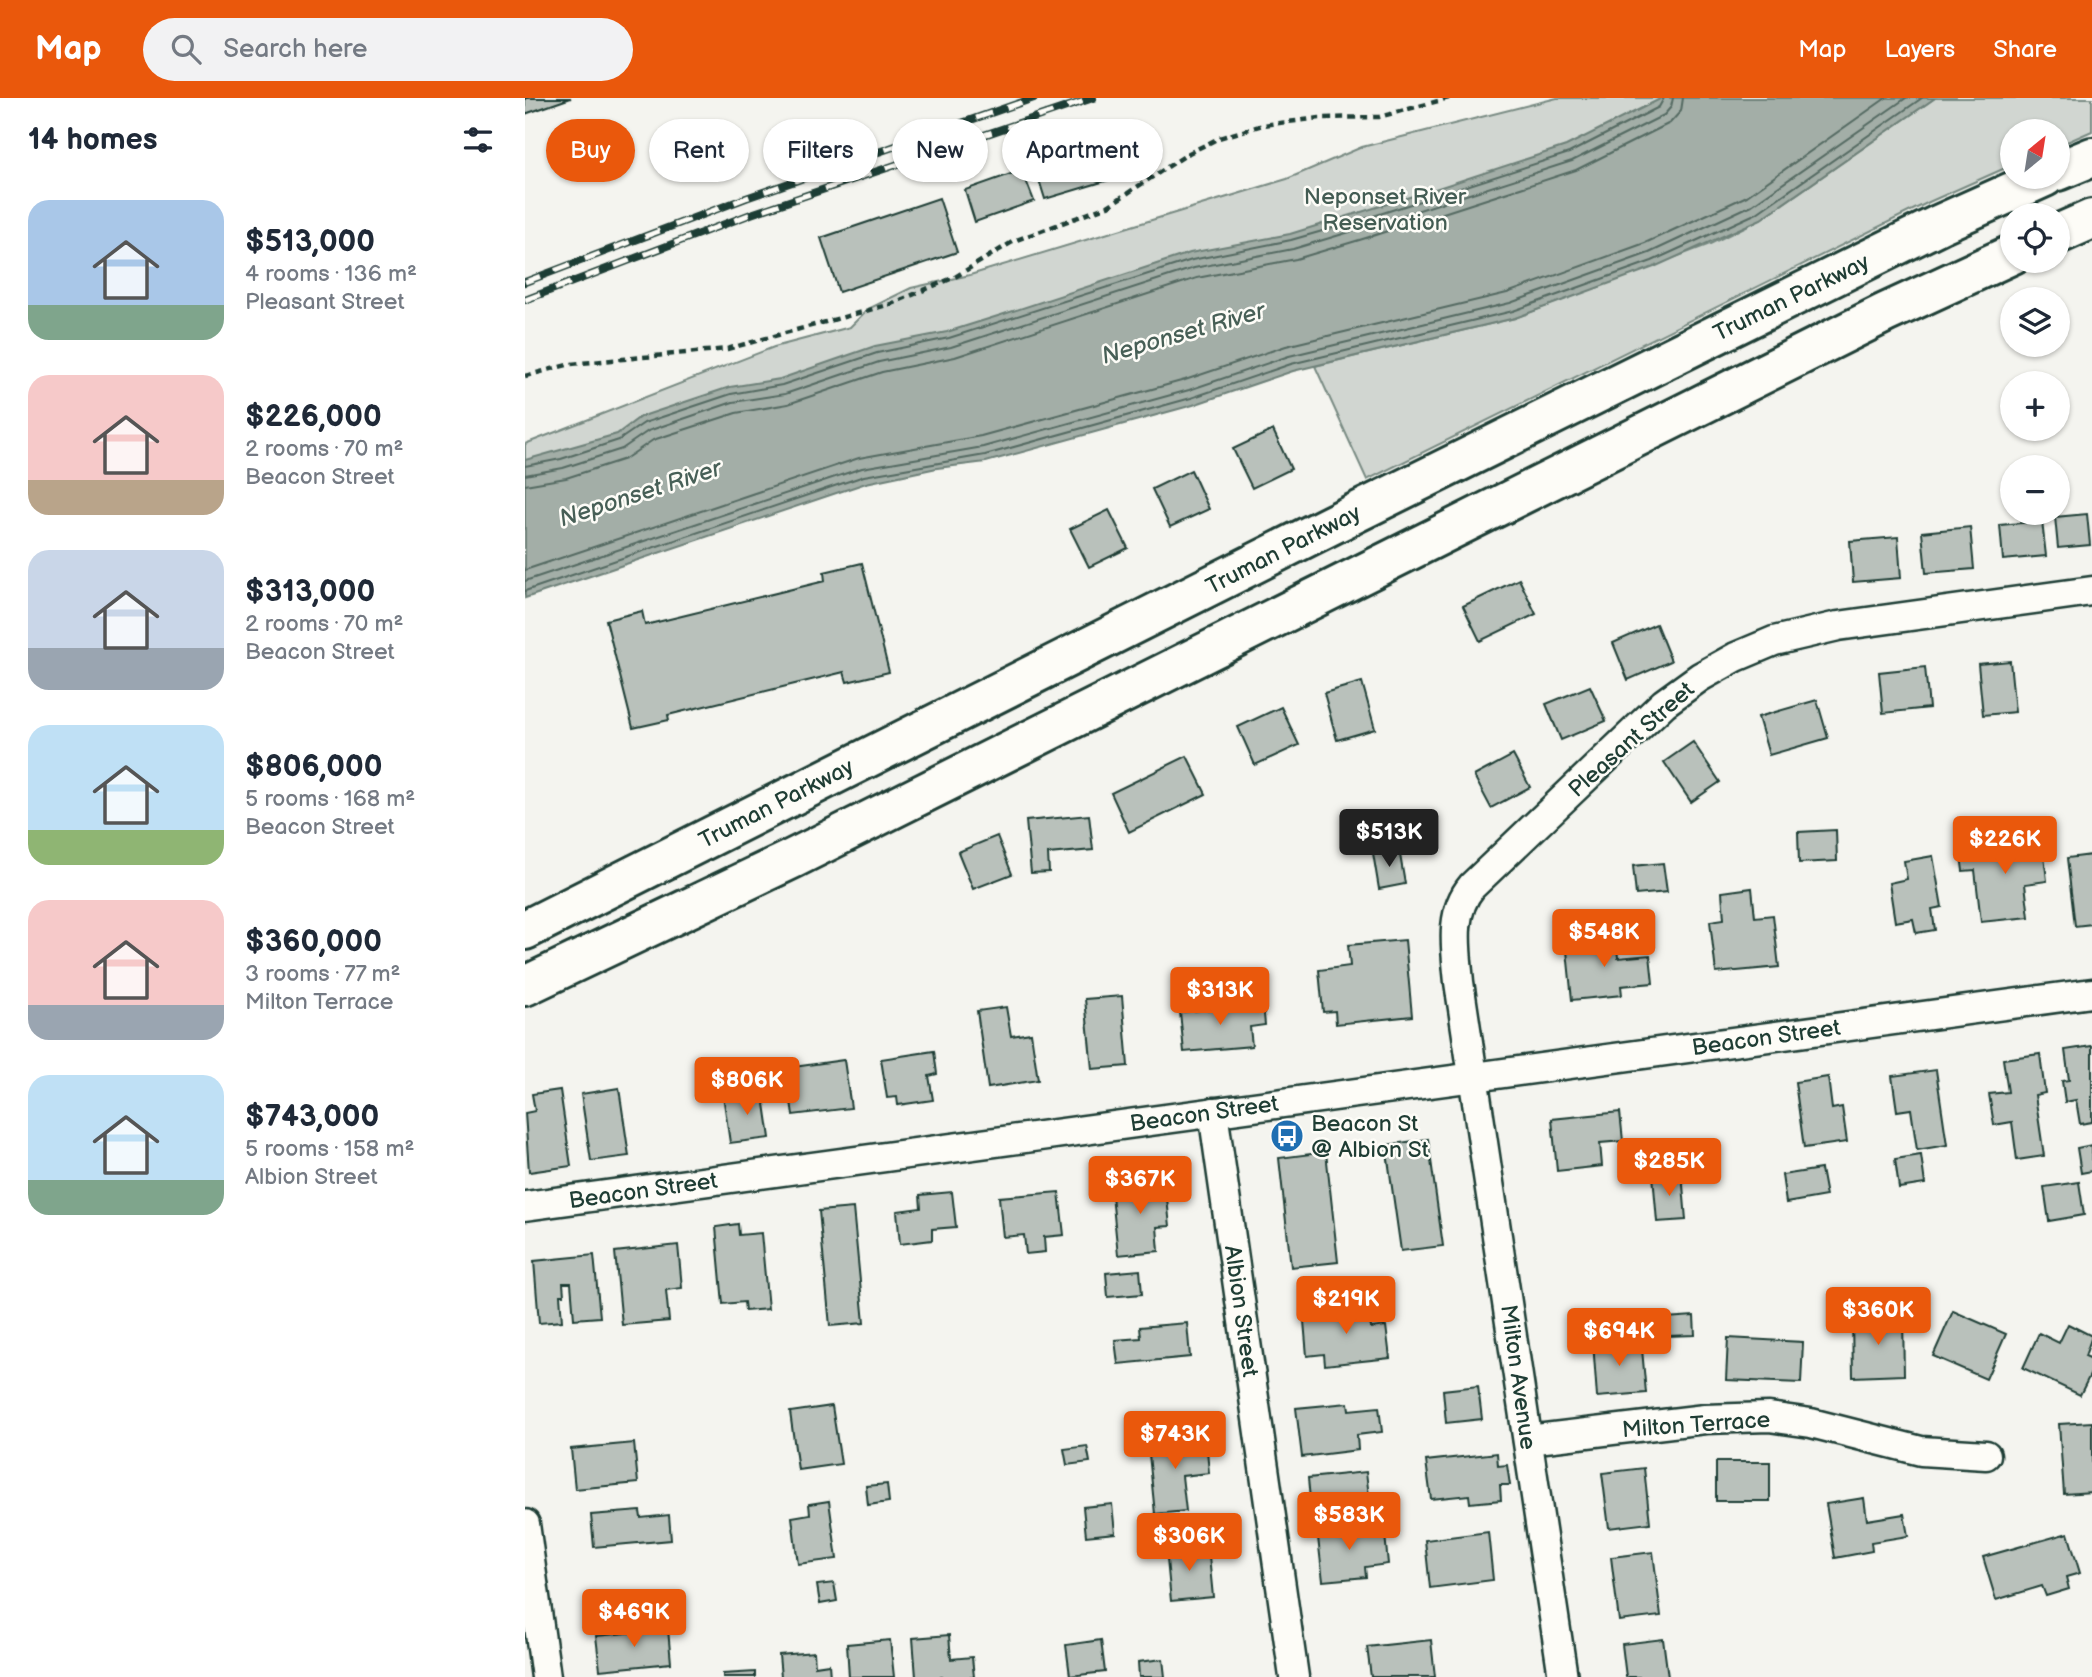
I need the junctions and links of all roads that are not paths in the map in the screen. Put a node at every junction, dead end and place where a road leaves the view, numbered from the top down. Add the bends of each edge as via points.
1 (2092, 157) edge
2 (2070, 166) edge
3 (2018, 189) edge
4 (2092, 219) edge
5 (2070, 229) edge
6 (2000, 260) edge
7 (2092, 591) edge
8 (862, 760) junction
9 (888, 811) junction
10 (525, 930) edge
11 (525, 986) edge
12 (2092, 993) edge
13 (1474, 1077) junction
14 (1213, 1112) junction
15 (525, 1206) edge
16 (1528, 1440) junction
17 (1986, 1455) dead end
18 (525, 1524) edge
19 (546, 1677) edge
20 (1294, 1677) edge
21 (1563, 1677) edge

1 - 2 main road
3 - 8 main road, Truman Parkway
4 - 5 main road
6 - 9 main road via 1885,313
7 - 13 street, Pleasant Street via 1861,622 1793,636 1736,657 1680,690 1466,893 1457,912 1456,954
8 - 9 main road
8 - 10 main road, Truman Parkway
9 - 11 main road
12 - 13 street, Beacon Street
13 - 14 street, Beacon Street
13 - 16 street, Milton Avenue
14 - 15 street, Beacon Street
14 - 20 street, Albion Street
16 - 17 street, Milton Terrace via 1705,1419 1769,1417 1823,1425 1921,1451
16 - 21 street, Milton Avenue
18 - 19 street

